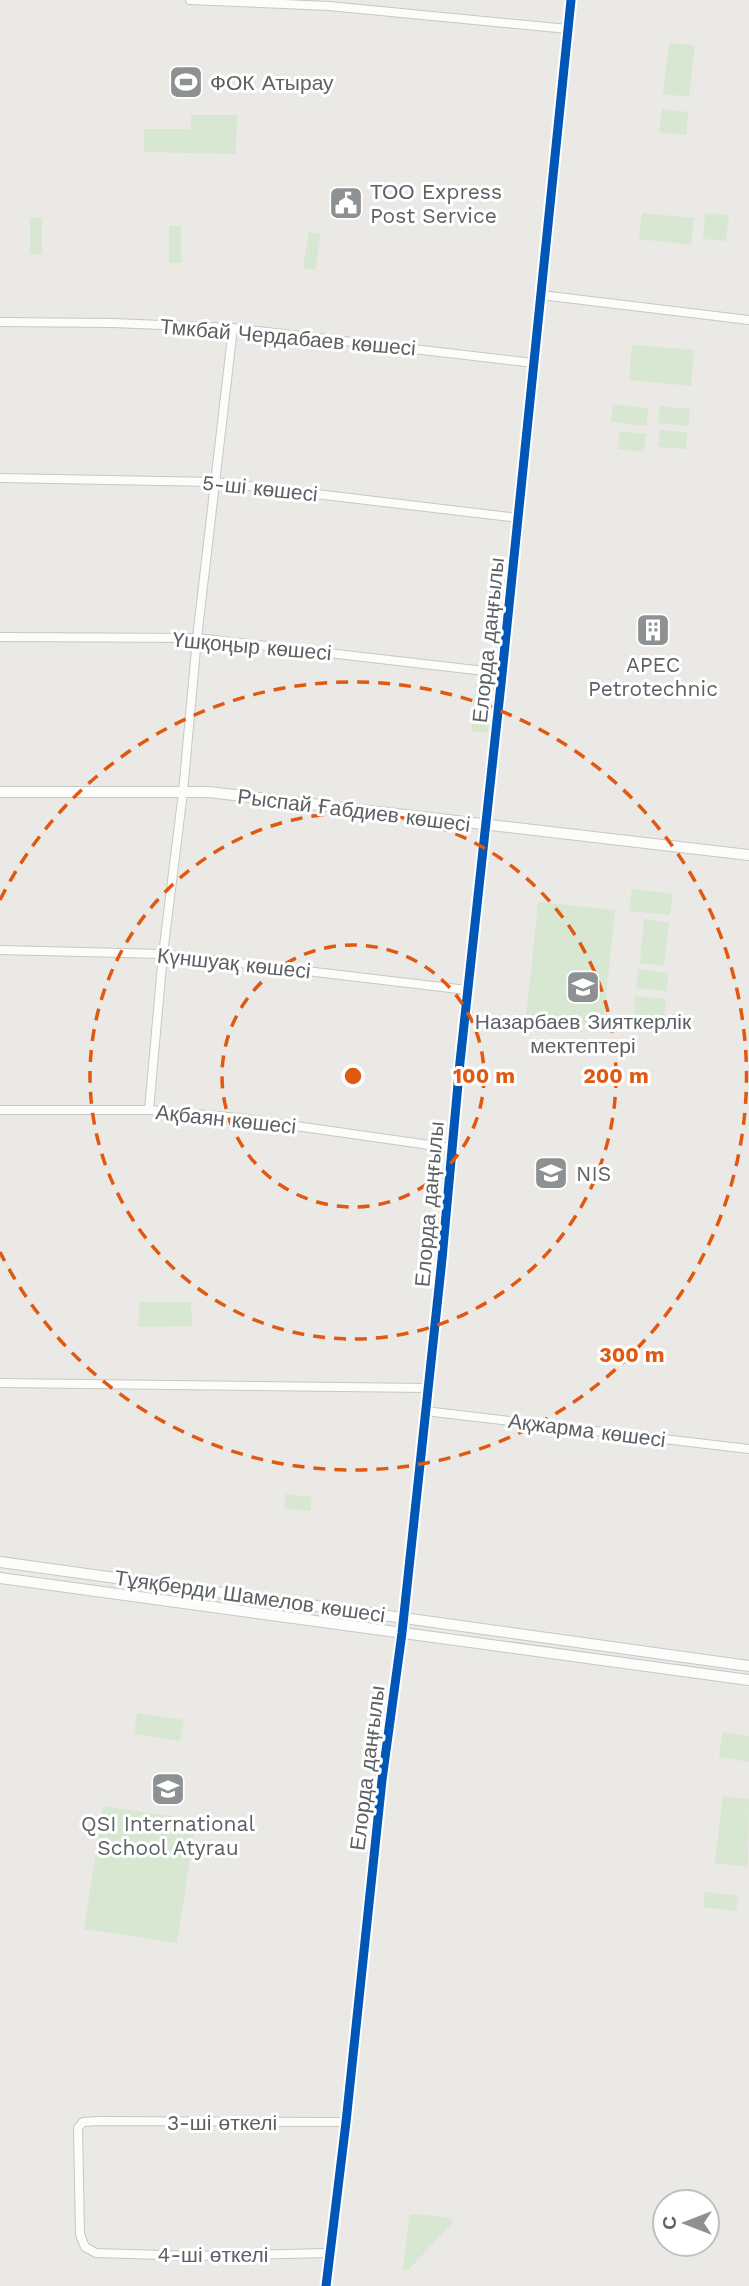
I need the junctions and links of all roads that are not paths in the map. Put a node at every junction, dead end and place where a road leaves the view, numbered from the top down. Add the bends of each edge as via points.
1 (190, 0) edge
2 (571, 0) edge
3 (568, 29) junction
4 (541, 295) junction
5 (749, 320) edge
6 (0, 322) edge
7 (233, 328) junction
8 (533, 363) junction
9 (0, 478) edge
10 (215, 482) junction
11 (518, 518) junction
12 (0, 637) edge
13 (197, 638) junction
14 (502, 673) junction
15 (0, 792) edge
16 (183, 792) junction
17 (486, 826) junction
18 (749, 855) edge
19 (0, 950) edge
20 (163, 954) junction
21 (467, 990) junction
22 (0, 1110) edge
23 (149, 1110) junction
24 (451, 1148) junction
25 (0, 1383) edge
26 (427, 1388) junction
27 (425, 1411) junction
28 (749, 1449) edge
29 (0, 1562) edge
30 (0, 1578) edge
31 (403, 1617) junction
32 (402, 1633) junction
33 (749, 1666) edge
34 (749, 1680) edge
35 (346, 2122) junction
36 (96, 2253) joint
37 (329, 2253) junction
38 (326, 2286) edge

1 - 3 street via 329,6
2 - 3 street, Елорда даңғылы
3 - 4 street, Елорда даңғылы
4 - 5 street
4 - 8 street, Елорда даңғылы
6 - 7 street, Тмкбай Чердабаев көшесі
7 - 8 street, Тмкбай Чердабаев көшесі
7 - 10 street
8 - 11 street, Елорда даңғылы
9 - 10 street, 5-ші көшесі
10 - 11 street, 5-ші көшесі
10 - 13 street
11 - 14 street, Елорда даңғылы
12 - 13 street, Үшқоңыр көшесі
13 - 14 street, Үшқоңыр көшесі
13 - 16 street
14 - 17 street, Елорда даңғылы
15 - 16 street, Рыспай Ғабдиев көшесі
16 - 17 street, Рыспай Ғабдиев көшесі
16 - 20 street
17 - 18 street, Рыспай Ғабдиев көшесі
17 - 21 street, Елорда даңғылы
19 - 20 street, Күншуақ көшесі
20 - 21 street, Күншуақ көшесі
20 - 23 street
21 - 24 street, Елорда даңғылы
22 - 23 street, Ақбаян көшесі
23 - 24 street, Ақбаян көшесі
24 - 26 street, Елорда даңғылы
25 - 26 street
26 - 27 street, Елорда даңғылы
27 - 28 street, Ақжарма көшесі
27 - 31 street, Елорда даңғылы
29 - 31 street, Тұяқберди Шамелов көшесі
30 - 32 street, Тұяқберди Шамелов көшесі
31 - 32 street, Елорда даңғылы
31 - 33 street, Тұяқберди Шамелов көшесі
32 - 34 street, Тұяқберди Шамелов көшесі
32 - 35 street, Елорда даңғылы
35 - 36 street, 3-ші өткелі via 83,2122 78,2128 80,2234 85,2247
35 - 37 street, Елорда даңғылы
36 - 37 street, 4-ші өткелі
37 - 38 street, Елорда даңғылы

